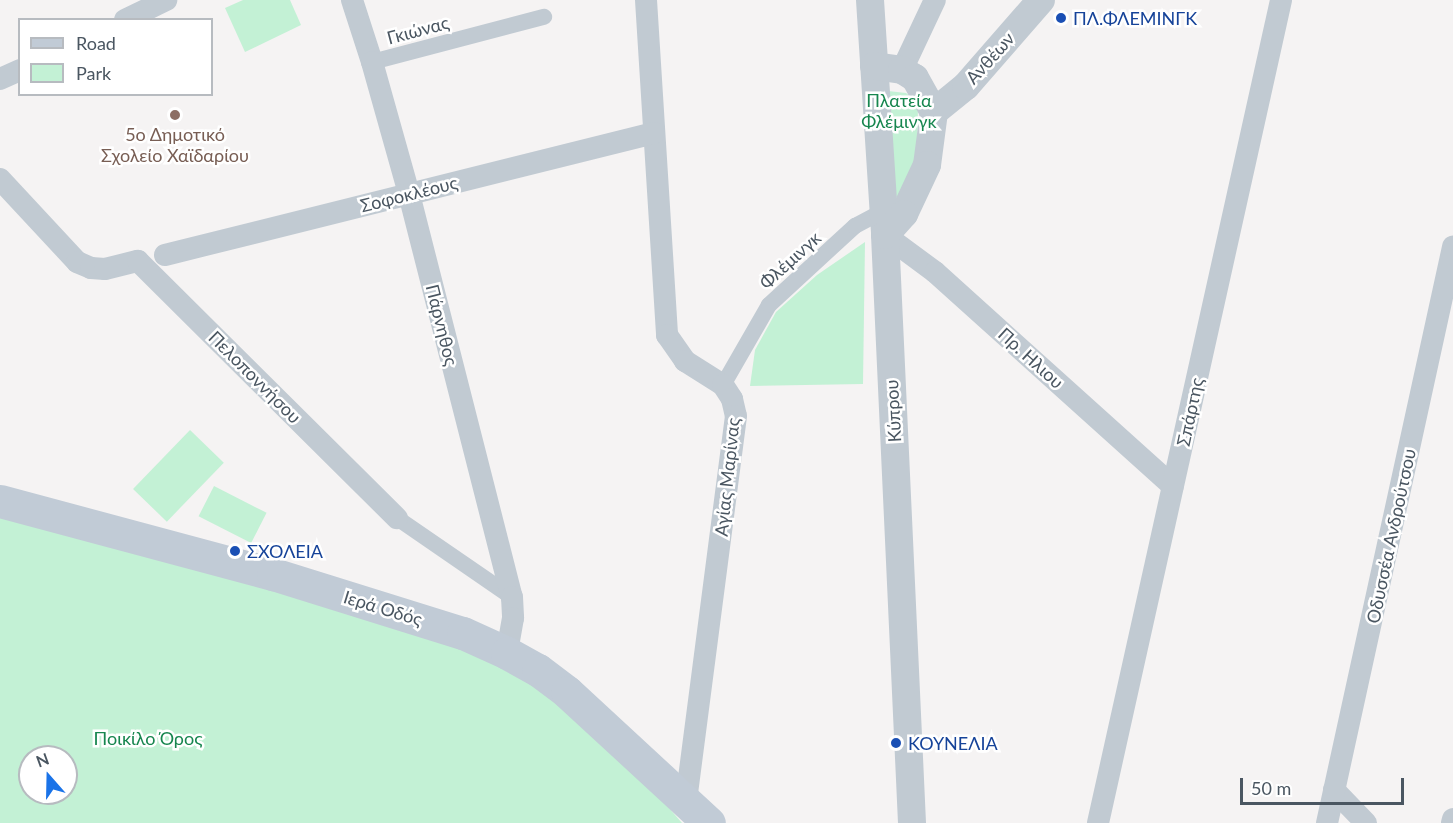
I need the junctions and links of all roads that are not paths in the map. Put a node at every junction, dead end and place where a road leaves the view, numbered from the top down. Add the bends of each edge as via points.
1 (166, 0) edge
2 (352, 0) edge
3 (646, 0) edge
4 (870, 0) edge
5 (935, 0) edge
6 (1041, 0) edge
7 (1281, 0) edge
8 (544, 17) dead end
9 (129, 18) edge
10 (372, 62) junction
11 (888, 68) junction
12 (18, 71) edge
13 (0, 79) edge
14 (934, 112) junction
15 (654, 133) junction
16 (0, 179) edge
17 (409, 194) junction
18 (884, 223) junction
19 (1453, 247) edge
20 (165, 255) dead end
21 (723, 385) junction
22 (1173, 486) junction
23 (0, 501) edge
24 (397, 518) joint
25 (512, 597) junction
26 (507, 653) junction
27 (1334, 790) junction
28 (698, 812) edge
29 (912, 823) edge
30 (1098, 823) edge
31 (1327, 823) edge
32 (1366, 823) edge

1 - 9 street
2 - 10 street, Πάρνηθος
3 - 15 street
4 - 11 street, Κύπρου
5 - 11 street
6 - 14 street, Ανθέων via 966,86
7 - 22 street, Σπάρτης
8 - 10 street, Γκιώνας
10 - 17 street, Πάρνηθος
11 - 14 street via 919,84
11 - 18 street, Κύπρου
12 - 13 street
14 - 18 street via 927,165 904,214
15 - 17 street, Σοφοκλέους
15 - 21 street via 668,335 685,361
16 - 24 street, Πελοποννήσου via 77,262 105,268 138,261
17 - 20 street, Σοφοκλέους
17 - 25 street, Πάρνηθος
18 - 21 street, Φλέμινγκ via 855,226 769,305
18 - 22 street, Πρ. Ηλιου
18 - 29 street, Κύπρου
19 - 27 street, Οδυσσέα Ανδρούτσου
21 - 28 street, Αγίας Μαρίνας via 736,416
22 - 30 street, Σπάρτης
23 - 26 main road, Ιερά Οδός via 273,574 463,633
24 - 25 street, Πελοποννήσου
25 - 26 street, Πάρνηθος
26 - 28 main road, Ιερά Οδός via 567,692
27 - 31 street, Οδυσσέα Ανδρούτσου
27 - 32 street

